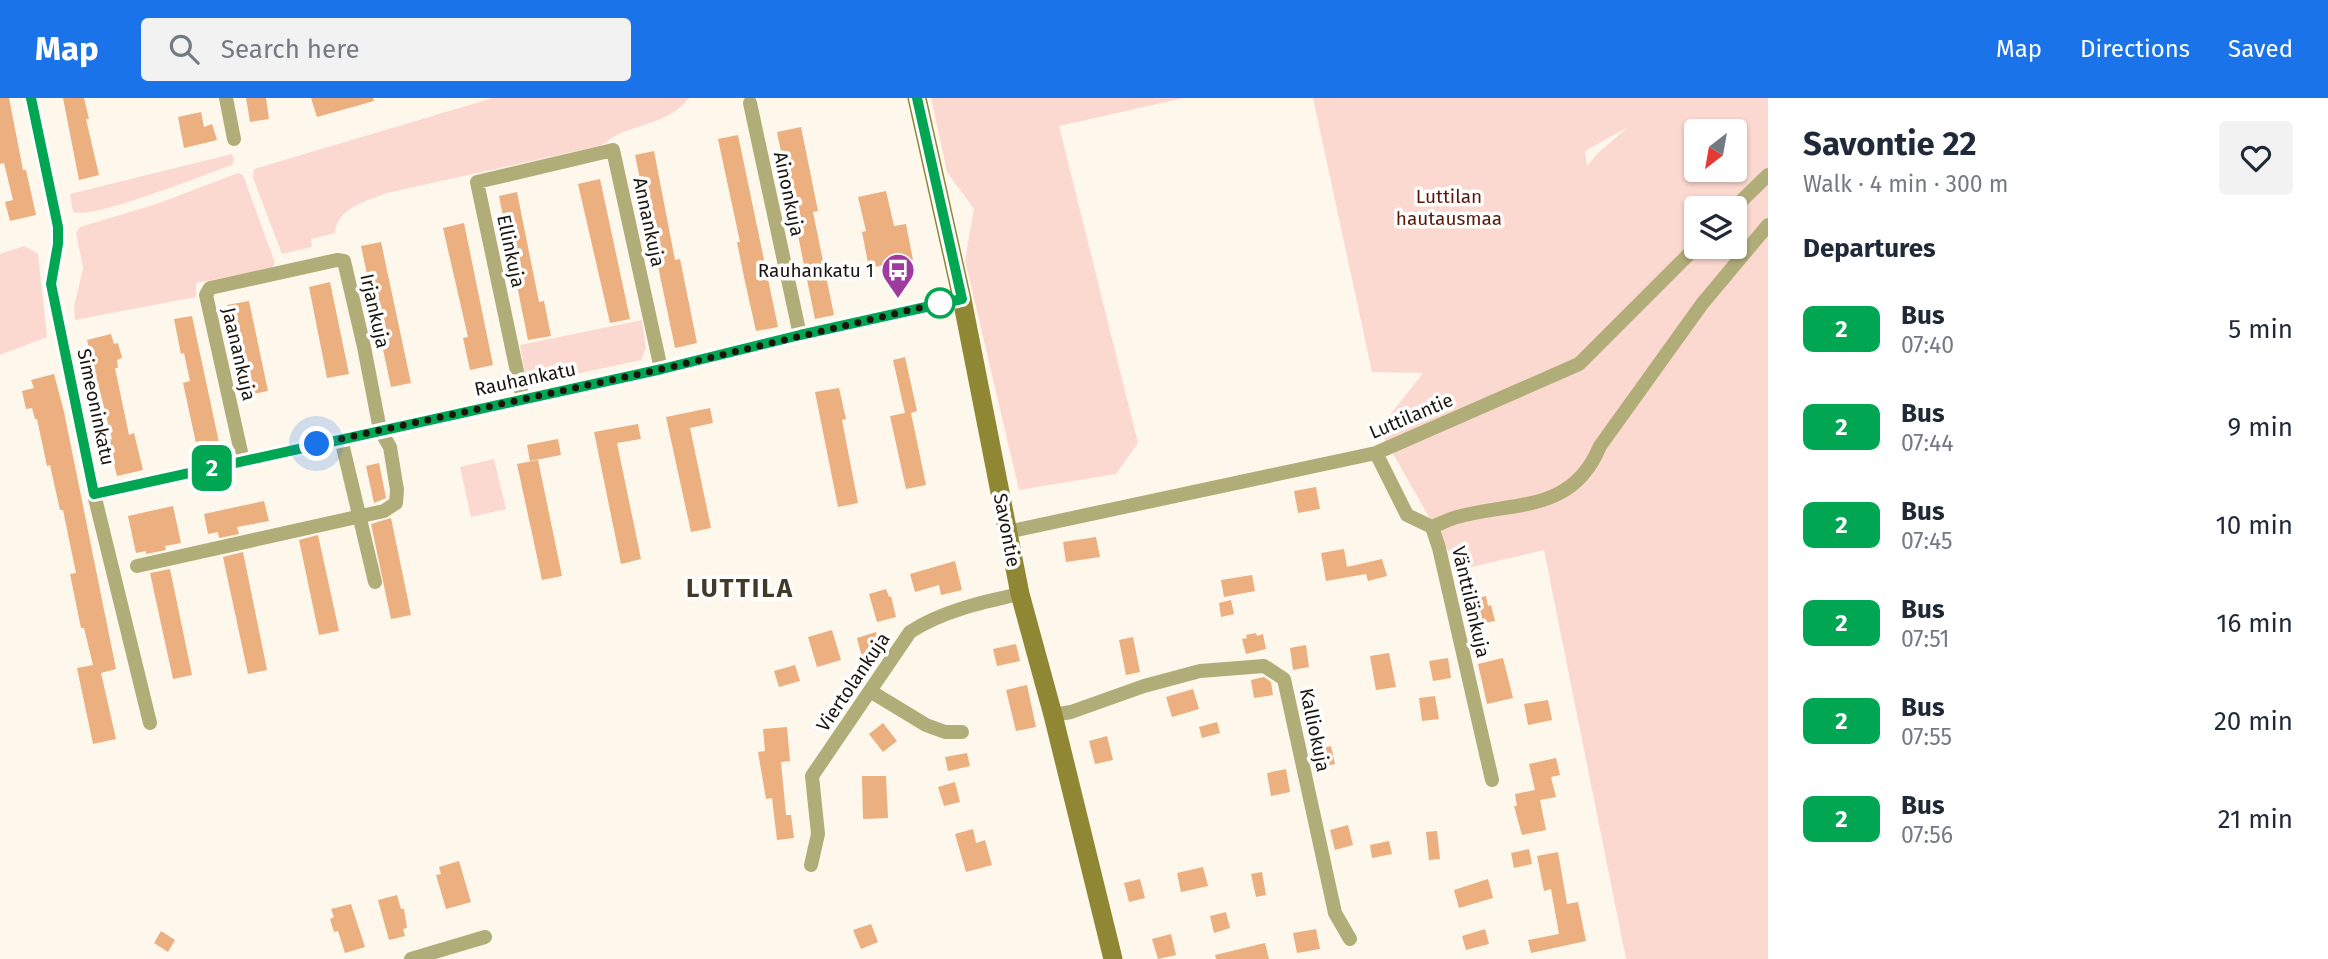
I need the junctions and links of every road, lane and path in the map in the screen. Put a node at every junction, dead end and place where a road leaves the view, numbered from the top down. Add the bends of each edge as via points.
1 (31, 98) edge
2 (226, 98) edge
3 (917, 98) edge
4 (750, 103) dead end
5 (234, 139) dead end
6 (548, 165) joint
7 (1768, 174) edge
8 (1746, 196) edge
9 (1768, 225) edge
10 (1684, 259) edge
11 (283, 271) joint
12 (962, 299) junction
13 (800, 335) junction
14 (662, 369) junction
15 (523, 400) junction
16 (380, 430) junction
17 (341, 439) junction
18 (1376, 453) junction
19 (243, 461) junction
20 (94, 494) junction
21 (358, 516) junction
22 (1432, 527) junction
23 (1007, 533) junction
24 (137, 566) dead end
25 (375, 582) dead end
26 (1020, 594) junction
27 (870, 691) junction
28 (1054, 715) junction
29 (150, 723) dead end
30 (962, 732) dead end
31 (1492, 780) dead end
32 (811, 865) dead end
33 (485, 937) dead end
34 (1350, 939) dead end
35 (411, 959) edge
36 (1113, 959) edge

1 - 20 street, Simeoninkatu via 58,227 51,284
2 - 5 street
3 - 12 street, Savontie
4 - 13 street, Ainonkuja
6 - 14 street, Annankuja via 613,150
6 - 15 street, Ellinkuja via 477,181
7 - 8 street
9 - 22 street via 1702,304 1581,476 1539,503 1455,517
10 - 18 street, Luttilantie via 1578,364
11 - 16 street, Irjankuja via 344,261
11 - 19 street, Jaanankuja via 210,288 206,295
12 - 13 street, Rauhankatu
12 - 23 street, Savontie
13 - 14 street, Rauhankatu
14 - 15 street, Rauhankatu
15 - 16 street, Rauhankatu
16 - 17 street, Rauhankatu
16 - 21 street via 390,447 396,503 384,512
17 - 19 street, Rauhankatu
17 - 21 street
18 - 22 street, Vänttilänkuja via 1407,515
18 - 23 street, Luttilantie
19 - 20 street, Rauhankatu
20 - 29 street, Simeoninkatu
21 - 24 street
21 - 25 street
22 - 31 street, Vänttilänkuja
23 - 26 street, Savontie
26 - 27 street, Viertolankuja via 975,605 910,632
26 - 28 street, Savontie
27 - 30 street via 926,725
27 - 32 street, Viertolankuja via 813,776 818,834
28 - 34 street, Kalliokuja via 1200,671 1264,666 1284,679 1335,913
28 - 36 street, Savontie
33 - 35 street

